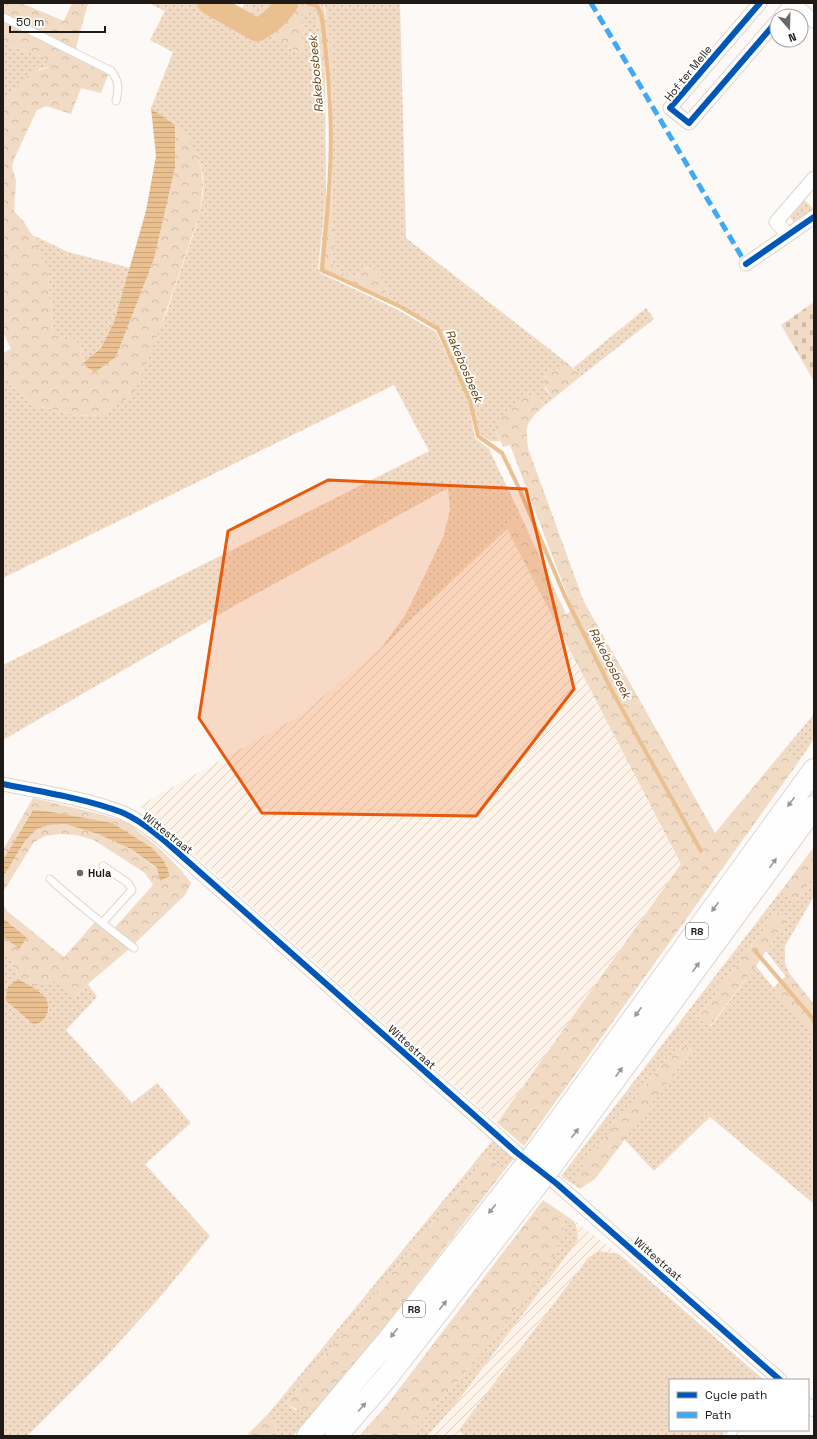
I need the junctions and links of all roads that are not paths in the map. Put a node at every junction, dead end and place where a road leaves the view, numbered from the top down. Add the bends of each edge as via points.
1 (760, 3) edge
2 (793, 3) edge
3 (3, 18) edge
4 (814, 21) edge
5 (769, 30) edge
6 (116, 101) dead end
7 (814, 178) edge
8 (814, 217) edge
9 (788, 235) junction
10 (746, 264) dead end
11 (814, 770) edge
12 (3, 784) edge
13 (814, 807) edge
14 (103, 866) dead end
15 (50, 879) dead end
16 (103, 922) junction
17 (134, 948) dead end
18 (545, 1156) junction
19 (524, 1185) junction
20 (779, 1379) edge
21 (308, 1436) edge
22 (336, 1436) edge

1 - 5 street, Hof ter Melle via 670,108 689,123
2 - 4 street
3 - 6 lane via 110,71 119,86
7 - 9 street via 776,222
8 - 9 street
9 - 10 street
11 -> 18 highway, R8
12 - 20 street, Wittestraat via 85,801 121,812 144,824 516,1152 575,1199
18 -> 13 highway, R8
14 - 16 lane via 128,884 132,890
15 - 16 lane
16 - 17 lane
18 - 19 highway, R8, bridge
19 -> 21 highway, R8
22 -> 19 highway, R8 via 387,1377

